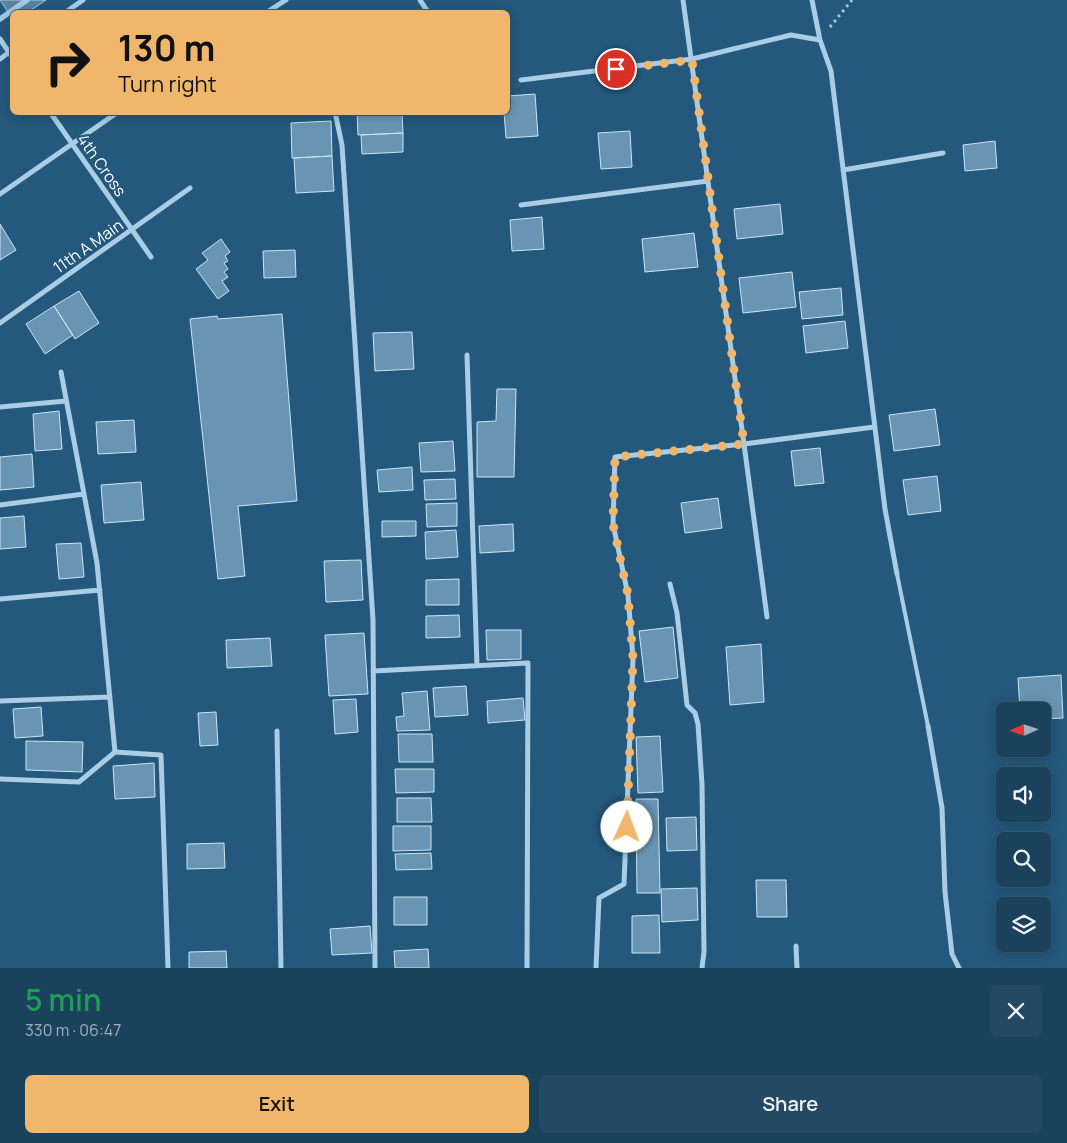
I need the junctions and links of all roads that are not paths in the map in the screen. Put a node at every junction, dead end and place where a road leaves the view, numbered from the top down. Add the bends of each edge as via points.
1 (83, 0) edge
2 (286, 0) edge
3 (683, 0) edge
4 (812, 0) edge
5 (69, 10) edge
6 (270, 10) edge
7 (0, 39) edge
8 (820, 40) junction
9 (10, 52) edge
10 (692, 60) junction
11 (521, 80) dead end
12 (52, 115) edge
13 (114, 115) edge
14 (336, 115) edge
15 (71, 144) junction
16 (943, 153) dead end
17 (843, 170) junction
18 (708, 181) junction
19 (190, 188) dead end
20 (0, 194) edge
21 (521, 205) dead end
22 (132, 230) junction
23 (151, 257) dead end
24 (0, 323) edge
25 (467, 355) dead end
26 (61, 372) dead end
27 (66, 401) junction
28 (0, 407) edge
29 (874, 427) junction
30 (744, 444) junction
31 (84, 494) junction
32 (0, 505) edge
33 (897, 574) joint
34 (670, 584) dead end
35 (100, 590) junction
36 (0, 599) edge
37 (767, 617) dead end
38 (477, 666) junction
39 (373, 670) junction
40 (110, 697) junction
41 (0, 701) edge
42 (928, 726) joint
43 (277, 731) dead end
44 (115, 752) junction
45 (0, 778) edge
46 (796, 946) dead end
47 (168, 968) edge
48 (280, 968) edge
49 (375, 968) edge
50 (527, 968) edge
51 (596, 968) edge
52 (702, 968) edge
53 (797, 968) edge
54 (959, 968) edge

1 - 5 street
2 - 6 street
3 - 10 street
4 - 8 street
7 - 9 street
8 - 10 street via 791,35
8 - 17 street via 831,71
10 - 11 street
10 - 18 street
12 - 15 street, 4th Cross
13 - 15 street
14 - 39 street via 342,145 373,620
15 - 20 street
15 - 22 street, 4th Cross
16 - 17 street
17 - 29 street
18 - 21 street
18 - 30 street
19 - 22 street, 11th A Main
22 - 23 street, 4th Cross
22 - 24 street, 11th A Main
25 - 38 street
26 - 27 street
27 - 28 street
27 - 31 street
29 - 30 street
29 - 33 street via 884,509
30 - 37 street
30 - 51 street via 615,457 613,524 628,595 633,658 624,884 599,898
31 - 32 street
31 - 35 street
33 - 42 lane
34 - 52 street via 677,613 687,704 698,724 704,902
35 - 36 street
35 - 40 street
38 - 39 street
38 - 50 street via 528,663
39 - 49 street
40 - 41 street
40 - 44 street
42 - 54 street via 942,808 945,892 952,954
43 - 48 street
44 - 45 street via 79,782
44 - 47 street via 161,755
46 - 53 street

